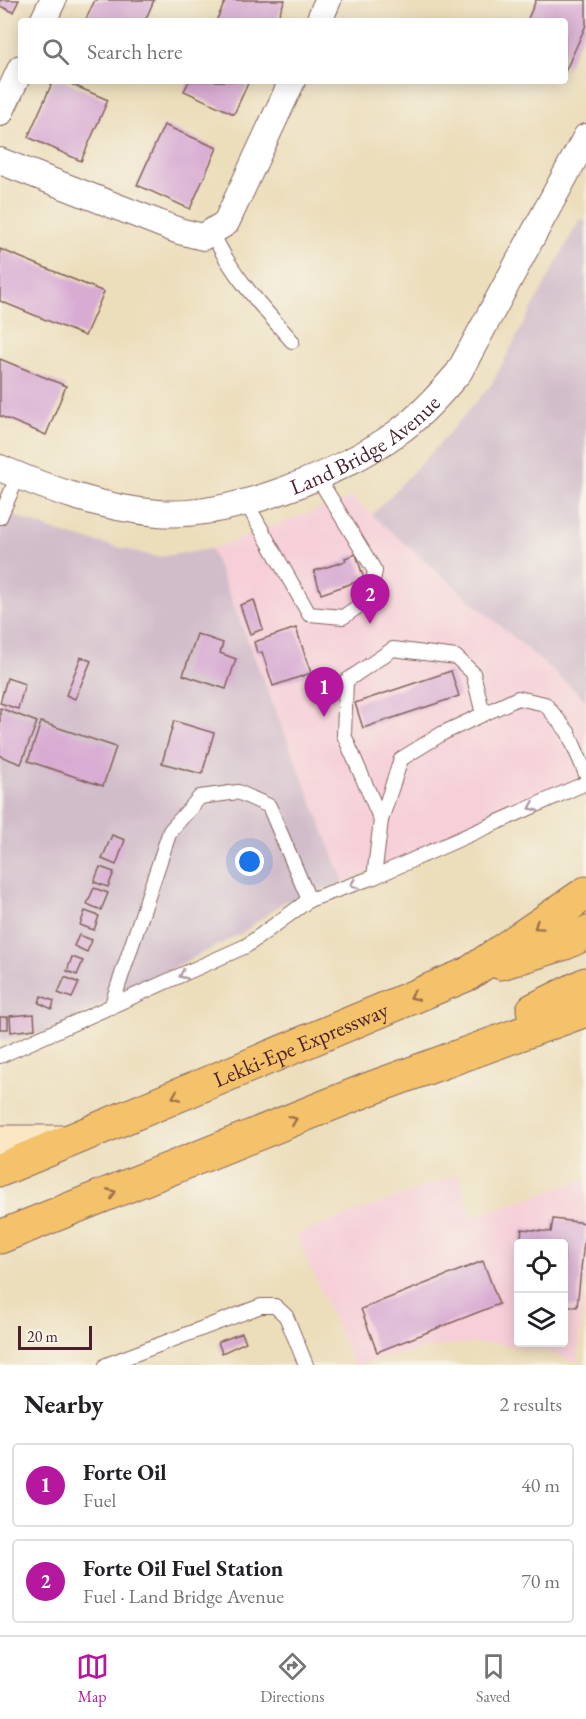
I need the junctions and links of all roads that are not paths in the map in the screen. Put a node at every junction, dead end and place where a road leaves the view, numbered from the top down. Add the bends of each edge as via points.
1 (53, 0) edge
2 (328, 0) edge
3 (44, 18) edge
4 (320, 18) edge
5 (18, 74) edge
6 (291, 84) edge
7 (0, 113) edge
8 (586, 137) edge
9 (0, 161) edge
10 (212, 232) junction
11 (292, 341) dead end
12 (9, 472) edge
13 (317, 476) junction
14 (247, 504) junction
15 (0, 517) edge
16 (483, 714) junction
17 (586, 774) edge
18 (586, 783) edge
19 (381, 820) junction
20 (374, 877) junction
21 (586, 893) edge
22 (309, 900) junction
23 (586, 933) edge
24 (468, 974) junction
25 (586, 984) edge
26 (111, 1007) junction
27 (586, 1010) edge
28 (0, 1056) edge
29 (370, 1089) junction
30 (0, 1142) edge
31 (66, 1142) junction
32 (0, 1170) edge
33 (0, 1237) edge
34 (106, 1365) edge
35 (306, 1365) edge

1 - 3 street
2 - 4 street
5 - 7 street
6 - 10 street via 238,201 226,223
8 - 13 street, Land Bridge Avenue via 459,372 430,405 397,433
9 - 10 street via 179,231 203,237
10 - 11 lane via 254,298
12 - 14 street, Land Bridge Avenue via 90,502 159,513 205,512
12 - 15 lane
13 - 14 street, Land Bridge Avenue
13 - 14 lane via 375,571 369,599 343,617 309,614
16 - 17 lane via 518,698 545,704 568,732
16 - 19 lane via 401,759
16 - 19 lane via 473,673 456,657 393,649 346,681 344,735
18 -> 20 lane
19 - 20 lane
20 -> 22 lane
21 -> 24 highway, Lekki-Epe Expressway
22 -> 26 lane via 246,946
22 - 26 lane via 269,806 238,792 200,797 170,831
23 - 24 highway
24 -> 31 highway, Lekki-Epe Expressway
25 - 29 highway
26 - 28 lane
27 - 29 highway
33 -> 29 highway
30 - 31 street
31 - 32 highway, Lekki-Epe Expressway
34 - 35 lane via 261,1306 275,1306 286,1316

